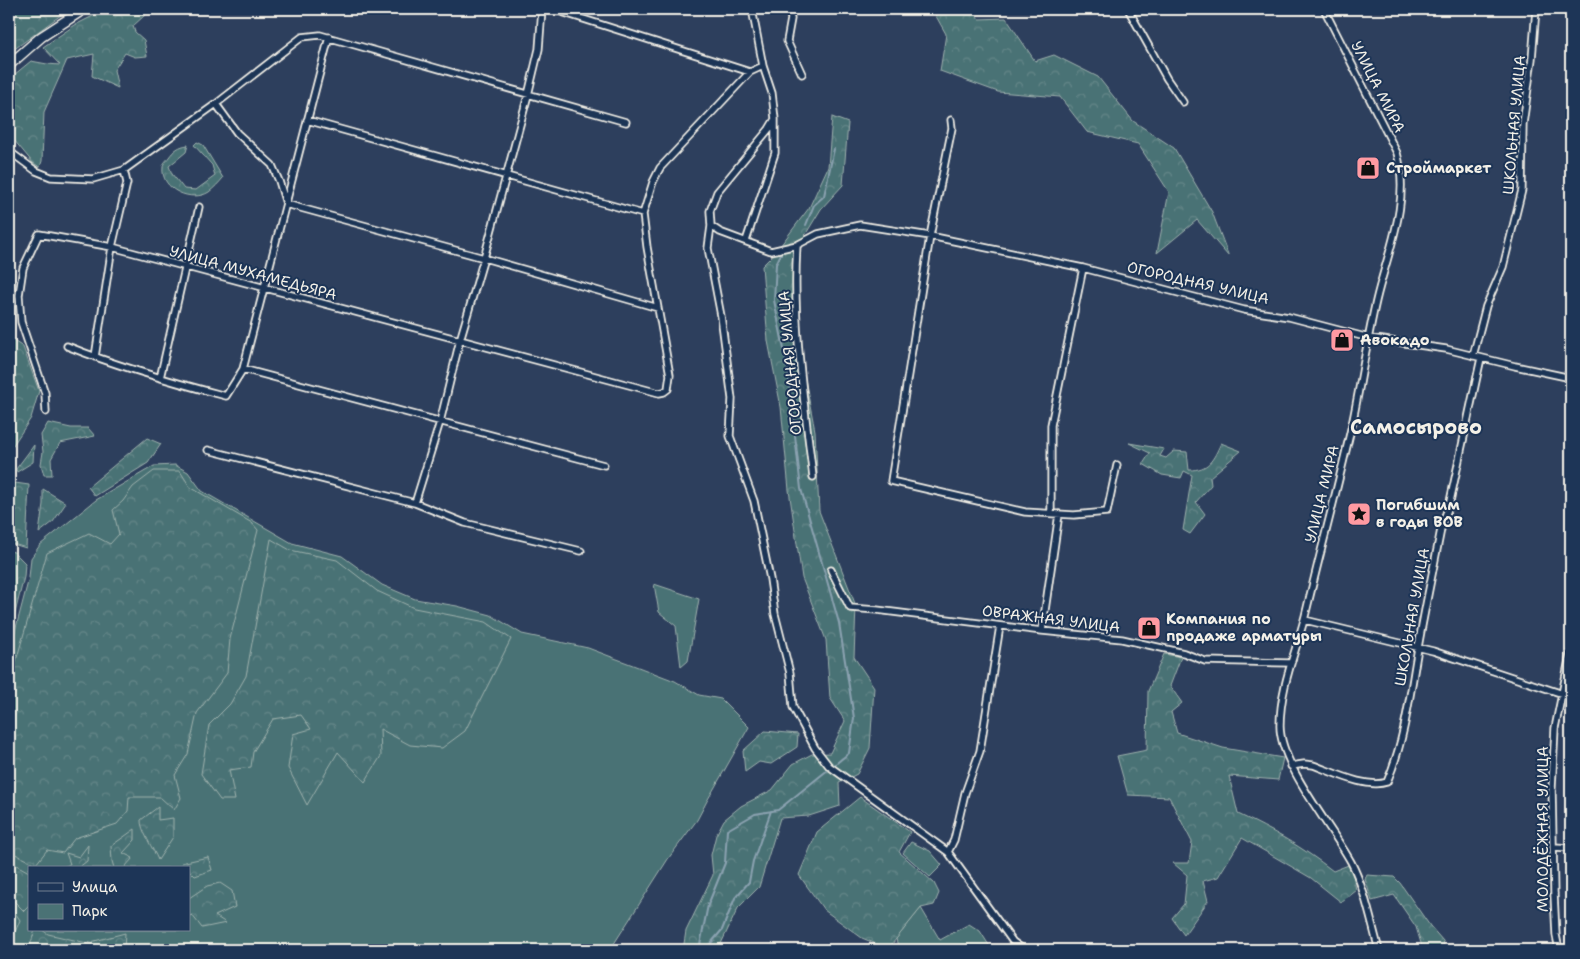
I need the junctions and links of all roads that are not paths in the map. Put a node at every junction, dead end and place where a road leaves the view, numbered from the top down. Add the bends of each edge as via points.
1 (84, 9) edge
2 (542, 9) edge
3 (552, 9) edge
4 (752, 9) edge
5 (789, 9) edge
6 (1128, 9) edge
7 (1324, 9) edge
8 (1536, 9) edge
9 (329, 37) junction
10 (9, 65) edge
11 (763, 66) junction
12 (750, 72) junction
13 (802, 74) dead end
14 (528, 95) junction
15 (1183, 102) dead end
16 (216, 104) junction
17 (775, 119) junction
18 (307, 120) junction
19 (951, 120) dead end
20 (626, 122) dead end
21 (9, 151) edge
22 (124, 170) junction
23 (506, 177) junction
24 (286, 204) junction
25 (200, 207) dead end
26 (643, 214) junction
27 (711, 226) junction
28 (930, 236) junction
29 (746, 241) junction
30 (797, 246) junction
31 (112, 247) junction
32 (484, 258) junction
33 (185, 268) junction
34 (1083, 268) junction
35 (264, 289) junction
36 (658, 308) junction
37 (1370, 338) junction
38 (460, 340) junction
39 (67, 346) dead end
40 (1473, 356) junction
41 (95, 357) junction
42 (1481, 358) junction
43 (243, 369) junction
44 (160, 378) junction
45 (1571, 378) edge
46 (46, 412) dead end
47 (440, 422) junction
48 (208, 450) dead end
49 (604, 465) dead end
50 (1117, 465) dead end
51 (813, 477) dead end
52 (415, 503) junction
53 (1051, 513) junction
54 (1059, 514) junction
55 (581, 551) dead end
56 (831, 570) dead end
57 (1305, 620) junction
58 (1000, 626) junction
59 (1042, 631) junction
60 (1418, 648) junction
61 (1571, 650) edge
62 (1290, 663) junction
63 (1568, 673) edge
64 (1563, 694) junction
65 (1291, 766) junction
66 (1554, 847) junction
67 (1571, 848) edge
68 (948, 852) junction
69 (1024, 950) edge
70 (1379, 950) edge
71 (1559, 950) edge

1 - 10 street via 42,37
2 - 14 street via 539,50
3 - 12 street
4 - 11 street
5 - 13 street via 792,19 787,41
6 - 15 street
7 - 37 street, УЛИЦА МИРА via 1397,153 1402,169 1400,209
8 - 40 street, ШКОЛЬНАЯ УЛИЦА via 1523,124 1522,190 1503,267 1486,306
9 - 14 street
9 - 16 street via 302,37
9 - 18 street
11 - 12 street
11 - 17 street via 772,93
12 - 26 street via 660,168
14 - 20 street
14 - 23 street
16 - 22 street
16 - 24 street via 237,133 272,165
17 - 27 street via 717,192 710,210
17 - 29 street via 775,153
18 - 23 street
18 - 24 street
19 - 28 street
21 - 22 street via 36,171 51,177 93,179
22 - 31 street via 127,183
23 - 26 street
23 - 32 street
24 - 32 street
24 - 35 street
25 - 33 street
26 - 36 street
27 - 29 street, ОГОРОДНАЯ УЛИЦА
27 - 68 street via 708,248 732,400 730,436 754,500 775,614 790,673 793,707 815,748 832,768
28 - 30 street, ОГОРОДНАЯ УЛИЦА via 860,225 818,234
28 - 34 street, ОГОРОДНАЯ УЛИЦА
28 - 53 street via 891,482 1025,512
29 - 30 street, ОГОРОДНАЯ УЛИЦА via 771,251
30 - 51 street, ОГОРОДНАЯ УЛИЦА via 795,274 799,354
31 - 33 street, УЛИЦА МУХАМЕДЬЯРА
31 - 41 street
31 - 46 street, УЛИЦА МУХАМЕДЬЯРА via 39,234 23,268 19,295 21,322 46,393
32 - 36 street
32 - 38 street
33 - 35 street, УЛИЦА МУХАМЕДЬЯРА
33 - 44 street
34 - 37 street, ОГОРОДНАЯ УЛИЦА via 1244,310 1289,317
34 - 53 street via 1051,424
35 - 38 street, УЛИЦА МУХАМЕДЬЯРА
35 - 43 street
36 - 38 street, УЛИЦА МУХАМЕДЬЯРА via 670,375 668,389 660,393
37 - 40 street, ОГОРОДНАЯ УЛИЦА
37 - 57 street, УЛИЦА МИРА
38 - 47 street
39 - 41 street
40 - 42 street, ОГОРОДНАЯ УЛИЦА
41 - 44 street
42 - 45 street, ОГОРОДНАЯ УЛИЦА
42 - 60 street, ШКОЛЬНАЯ УЛИЦА via 1449,506 1442,524
43 - 44 street via 226,396
43 - 47 street
47 - 49 street
47 - 52 street
48 - 52 street
50 - 54 street via 1107,512
52 - 55 street via 465,523
53 - 54 street
54 - 59 street
56 - 58 street, ОВРАЖНАЯ УЛИЦА via 850,608
57 - 60 street
57 - 62 street, УЛИЦА МИРА
58 - 59 street, ОВРАЖНАЯ УЛИЦА
58 - 68 street via 980,751
59 - 62 street, ОВРАЖНАЯ УЛИЦА via 1122,639 1205,661
60 - 64 street
60 - 65 street, ШКОЛЬНАЯ УЛИЦА via 1408,711 1387,782 1378,785 1365,783 1313,765
61 - 63 street, МОЛОДЁЖНАЯ УЛИЦА
62 - 65 street, УЛИЦА МИРА via 1281,704 1280,729
63 - 64 street, МОЛОДЁЖНАЯ УЛИЦА
64 - 66 street, МОЛОДЁЖНАЯ УЛИЦА via 1555,728
65 - 70 street, УЛИЦА МИРА via 1352,864
66 - 67 street
66 - 71 street, МОЛОДЁЖНАЯ УЛИЦА
68 - 69 street via 1013,942

